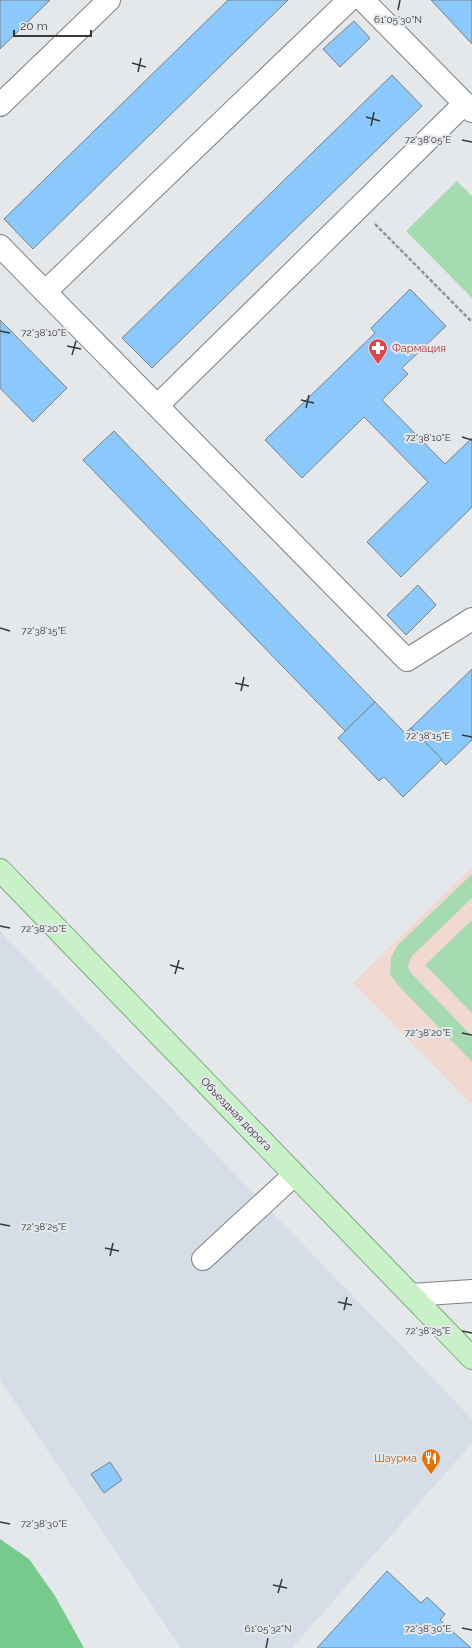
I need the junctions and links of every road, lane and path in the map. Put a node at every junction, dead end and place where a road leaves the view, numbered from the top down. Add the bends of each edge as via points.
1 (109, 0) edge
2 (349, 0) edge
3 (363, 0) edge
4 (0, 105) edge
5 (468, 107) edge
6 (359, 207) junction
7 (0, 246) edge
8 (45, 292) junction
9 (472, 322) edge
10 (158, 405) junction
11 (472, 618) edge
12 (0, 870) edge
13 (294, 1175) junction
14 (203, 1259) dead end
15 (472, 1291) edge
16 (411, 1295) junction
17 (472, 1358) edge

1 - 4 lane
2 - 8 lane
3 - 5 lane
5 - 6 lane
6 - 9 path
6 - 10 lane
7 - 8 lane
8 - 10 lane
10 - 11 lane via 407,660
12 - 13 main road, Объездная дорога
13 - 14 lane
13 - 16 main road, Объездная дорога
15 - 16 lane
16 - 17 main road, Объездная дорога

